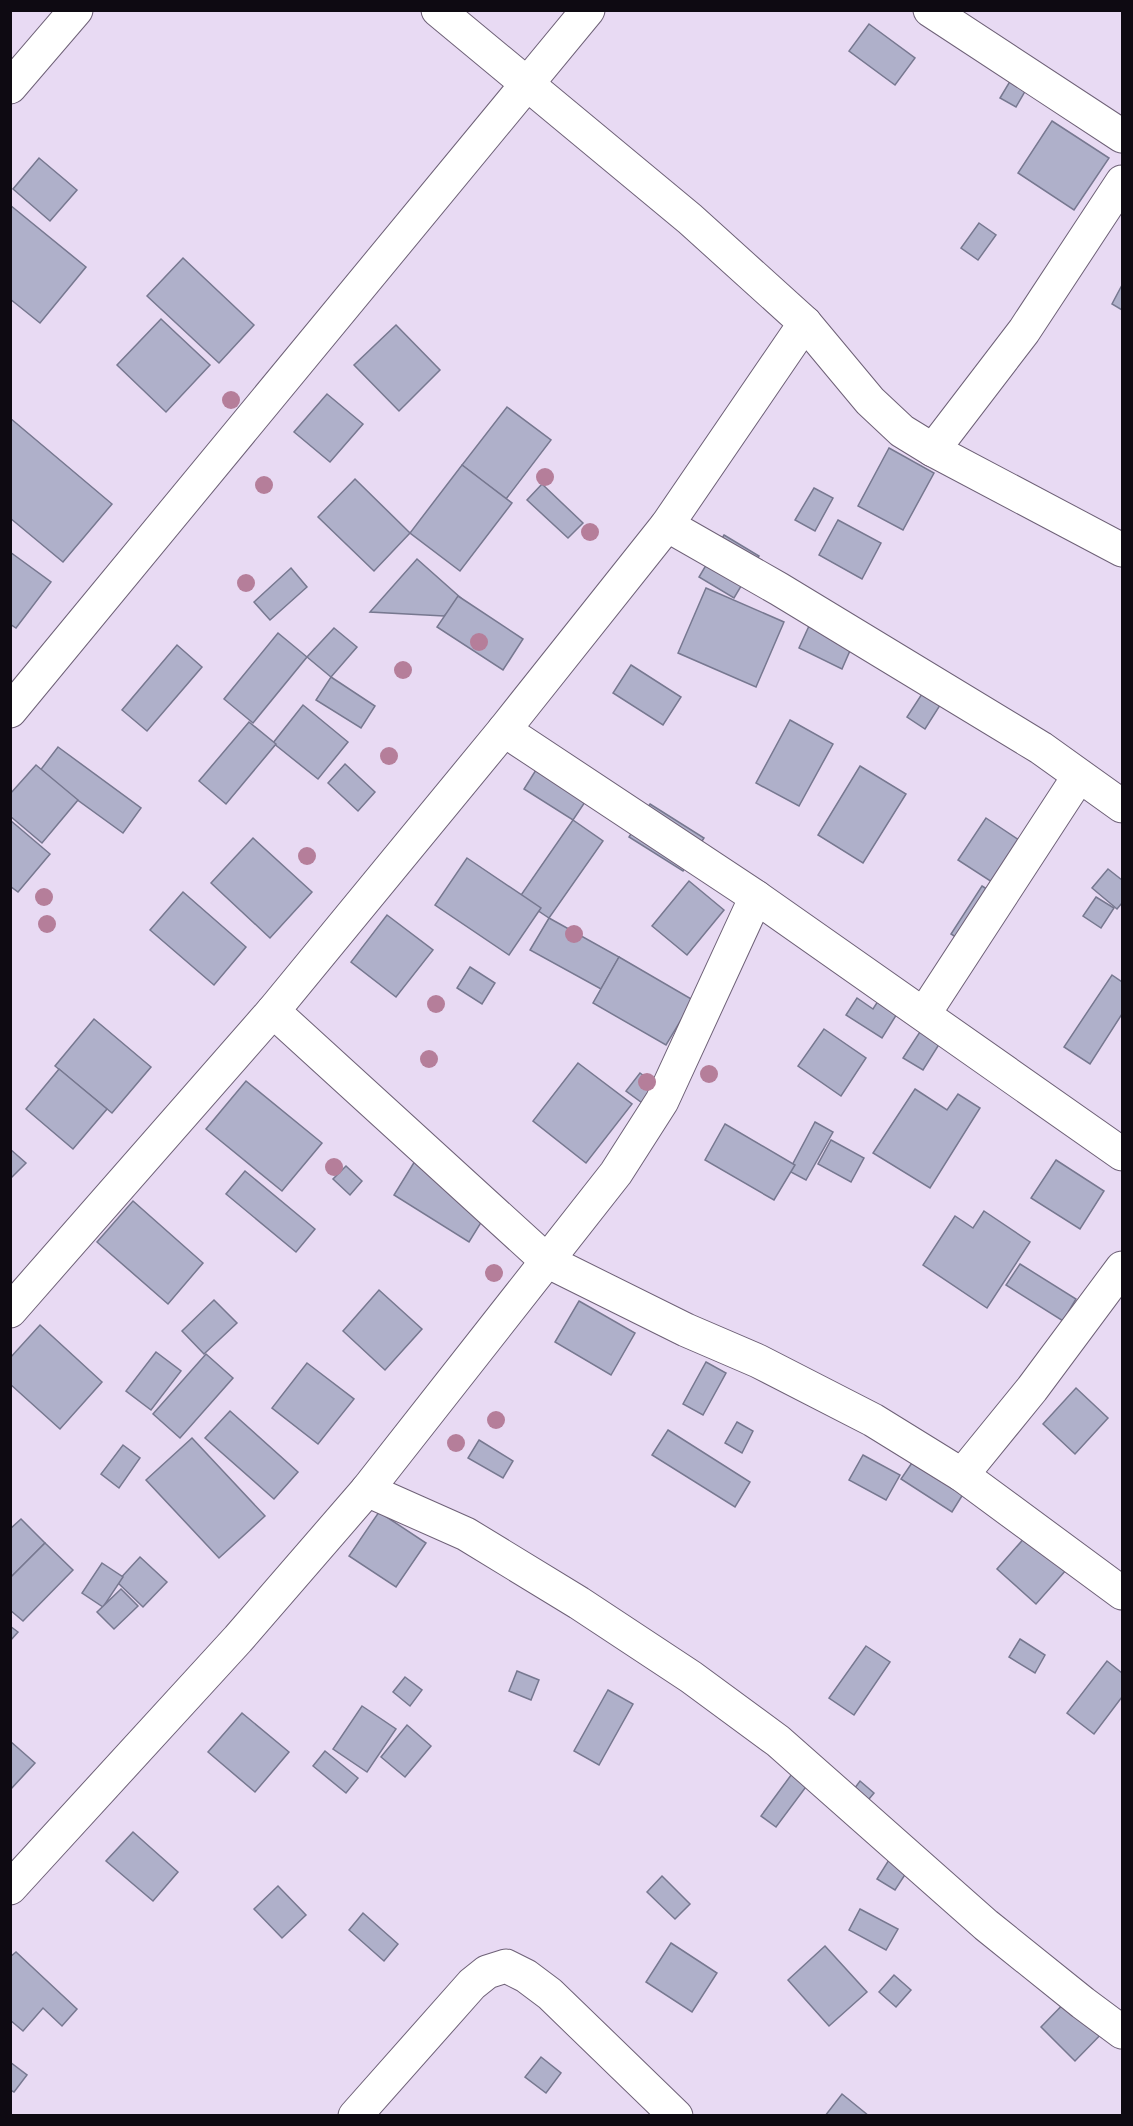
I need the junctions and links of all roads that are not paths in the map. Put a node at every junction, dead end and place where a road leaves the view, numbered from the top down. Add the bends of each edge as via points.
1 (76, 10) edge
2 (438, 10) edge
3 (588, 10) edge
4 (930, 10) edge
5 (526, 85) junction
6 (10, 87) edge
7 (1122, 136) edge
8 (1122, 182) edge
9 (805, 323) junction
10 (933, 450) junction
11 (666, 525) junction
12 (1122, 550) edge
13 (10, 711) edge
14 (504, 730) junction
15 (1079, 776) junction
16 (1122, 806) edge
17 (756, 897) junction
18 (273, 1011) junction
19 (924, 1014) junction
20 (1122, 1154) edge
21 (547, 1261) junction
22 (1122, 1268) edge
23 (10, 1311) edge
24 (962, 1475) junction
25 (367, 1490) junction
26 (1122, 1593) edge
27 (10, 1888) edge
28 (1122, 2032) edge
29 (355, 2115) edge
30 (676, 2115) edge

1 - 6 street
2 - 5 street
3 - 5 street
4 - 7 street
5 - 9 street via 690,219
5 - 13 street
8 - 10 street via 1024,331
9 - 10 street via 870,401 902,432
9 - 11 street
10 - 12 street
11 - 14 street
11 - 15 street via 1041,748
14 - 17 street
14 - 18 street
15 - 16 street
15 - 19 street
17 - 19 street
17 - 21 street via 662,1101 616,1173
18 - 21 street
18 - 23 street
19 - 20 street
21 - 24 street via 862,1414
21 - 25 street
22 - 24 street
24 - 26 street
25 - 27 street via 238,1639
25 - 28 street via 466,1534 691,1677 778,1741 986,1925
29 - 30 street via 472,1984 487,1972 506,1966 550,1994

